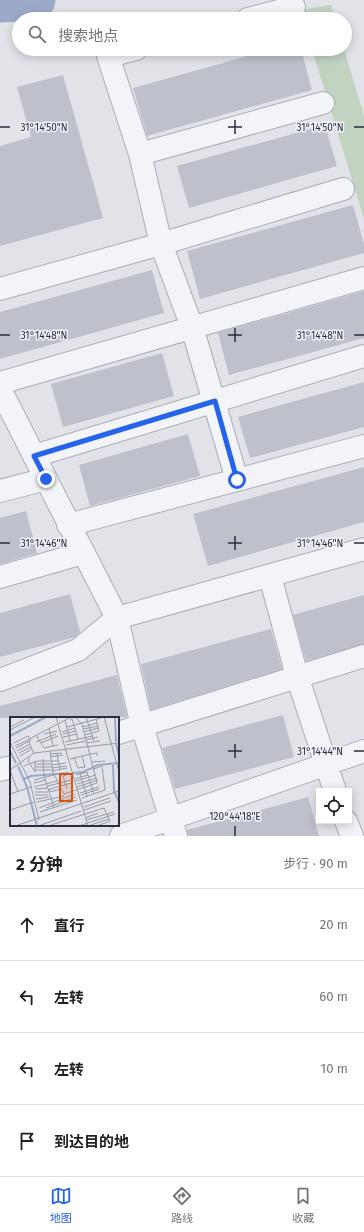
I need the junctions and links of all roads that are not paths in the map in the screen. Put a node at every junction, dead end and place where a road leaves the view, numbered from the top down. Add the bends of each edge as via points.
1 (294, 7) dead end
2 (275, 12) edge
3 (108, 56) edge
4 (323, 103) dead end
5 (140, 154) junction
6 (343, 188) dead end
7 (161, 244) junction
8 (364, 278) edge
9 (0, 289) edge
10 (192, 327) junction
11 (364, 356) edge
12 (0, 389) edge
13 (215, 401) junction
14 (364, 446) edge
15 (34, 456) junction
16 (46, 479) junction
17 (237, 480) junction
18 (0, 491) edge
19 (68, 525) junction
20 (364, 550) edge
21 (83, 553) junction
22 (270, 576) junction
23 (0, 577) edge
24 (117, 618) junction
25 (364, 656) edge
26 (297, 676) junction
27 (0, 680) edge
28 (142, 726) junction
29 (119, 733) edge
30 (364, 751) edge
31 (325, 764) junction
32 (10, 767) edge
33 (0, 770) edge
34 (334, 788) edge
35 (347, 824) edge
36 (174, 827) edge
37 (121, 836) edge
38 (352, 836) edge

1 - 2 street
3 - 5 street
4 - 5 street
5 - 7 street
6 - 7 street
7 - 9 street
7 - 10 street
8 - 10 street
10 - 12 street
10 - 13 street
11 - 13 street
12 - 15 street
13 - 15 street
13 - 17 street
14 - 17 street
15 - 16 street
16 - 18 street
16 - 19 street
17 - 19 street
19 - 21 street
20 - 22 street
21 - 23 street
21 - 24 street
22 - 24 street
22 - 26 street
24 - 27 street via 78,650
24 - 28 street
25 - 26 street
26 - 28 street
26 - 31 street
28 - 29 street
28 - 36 street
30 - 31 street
31 - 34 street
31 - 36 street
32 - 33 street
35 - 38 street
36 - 37 street

